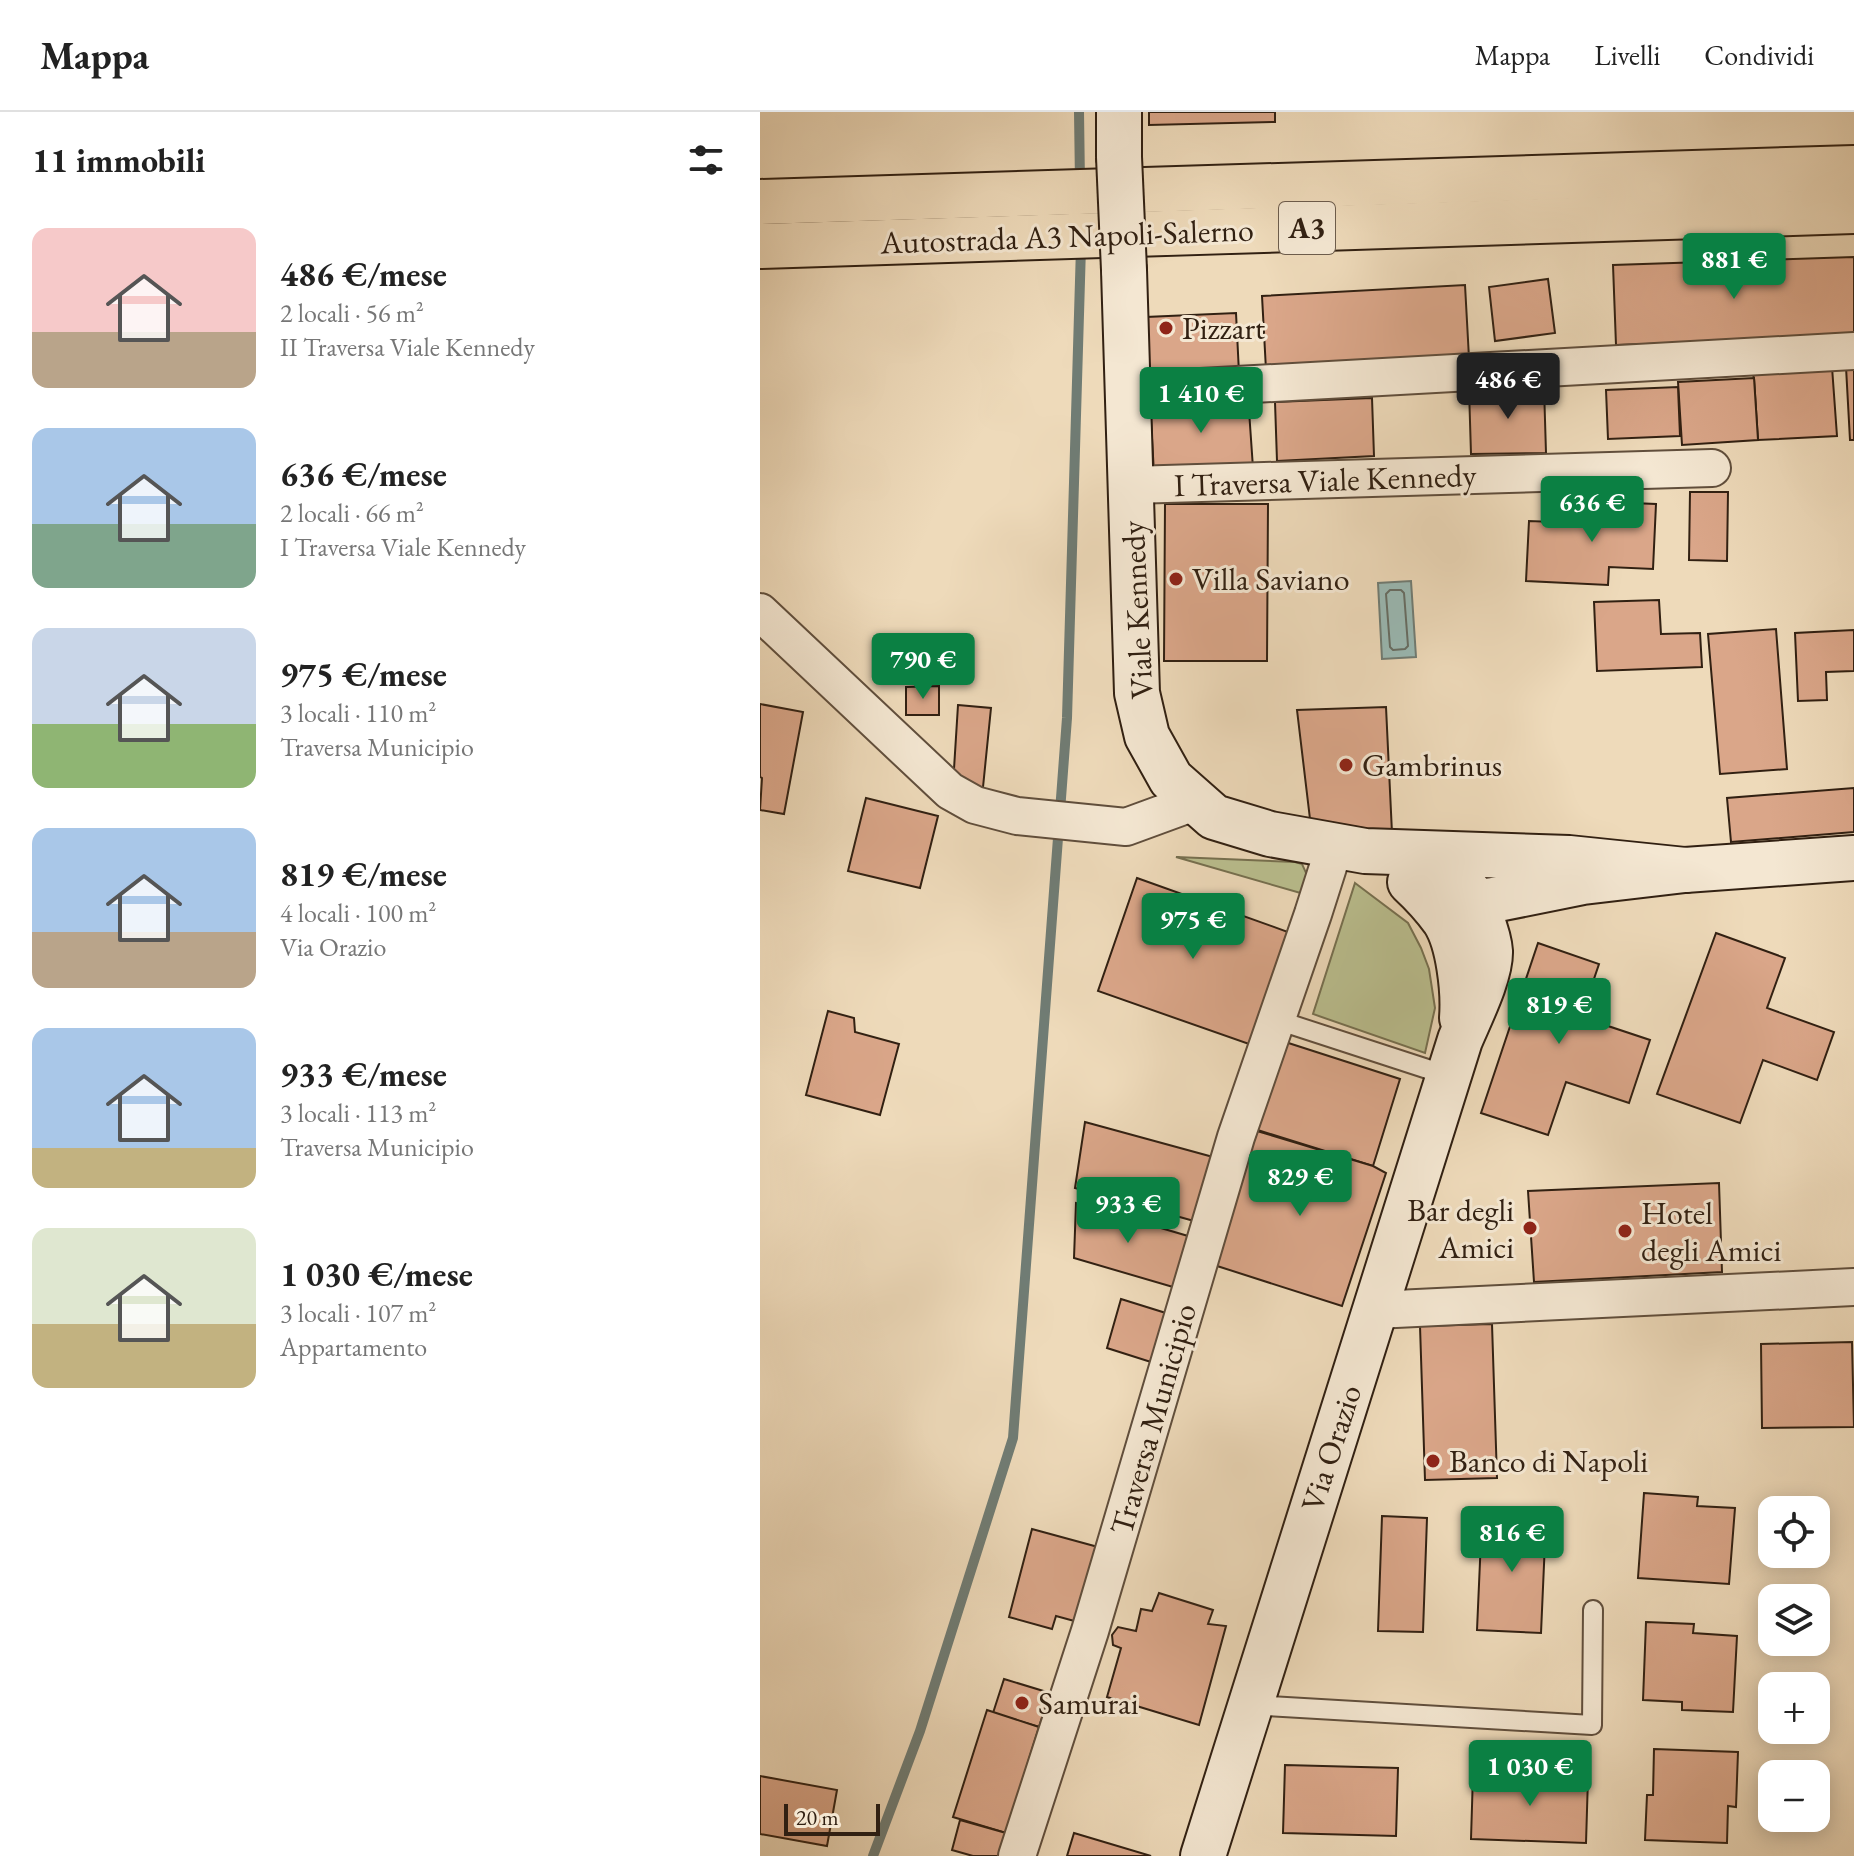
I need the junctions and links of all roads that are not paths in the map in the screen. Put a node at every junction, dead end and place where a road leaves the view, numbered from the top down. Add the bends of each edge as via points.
1 (1119, 112) edge
2 (1854, 168) edge
3 (760, 202) edge
4 (1854, 211) edge
5 (760, 246) edge
6 (1854, 351) edge
7 (1128, 391) junction
8 (1712, 468) dead end
9 (1131, 485) junction
10 (760, 612) edge
11 (1197, 801) junction
12 (1350, 848) junction
13 (1854, 858) edge
14 (1576, 870) junction
15 (1443, 893) junction
16 (1490, 951) junction
17 (1277, 1020) junction
18 (1454, 1058) junction
19 (1854, 1287) edge
20 (1375, 1310) junction
21 (1593, 1610) dead end
22 (1250, 1705) junction
23 (1017, 1856) edge
24 (1203, 1856) edge

1 - 7 street, Viale Kennedy, bridge
2 - 3 highway, Autostrada A3 Napoli-Salerno / A3
4 - 5 highway, Autostrada A3 Napoli-Salerno / A3
6 - 7 street
7 - 9 street, Viale Kennedy
8 - 9 street, I Traversa Viale Kennedy
9 - 11 street, Viale Kennedy via 1137,693 1147,736 1171,779
10 - 11 street via 950,791 975,805 1017,816 1117,826
11 - 12 street, Viale Kennedy via 1214,817 1270,834
12 - 15 street
12 - 17 street, Traversa Municipio via 1313,914
13 - 14 street via 1685,870
14 - 15 street
14 - 15 street via 1488,901
14 - 16 street
15 - 16 street via 1482,917
15 - 18 street via 1464,996
16 - 18 street via 1485,979
17 - 18 lane
17 - 23 street, Traversa Municipio via 1236,1137
18 - 20 street, Via Orazio
19 - 20 street
20 - 22 street, Via Orazio
21 - 22 lane via 1592,1725
22 - 24 street, Via Orazio

